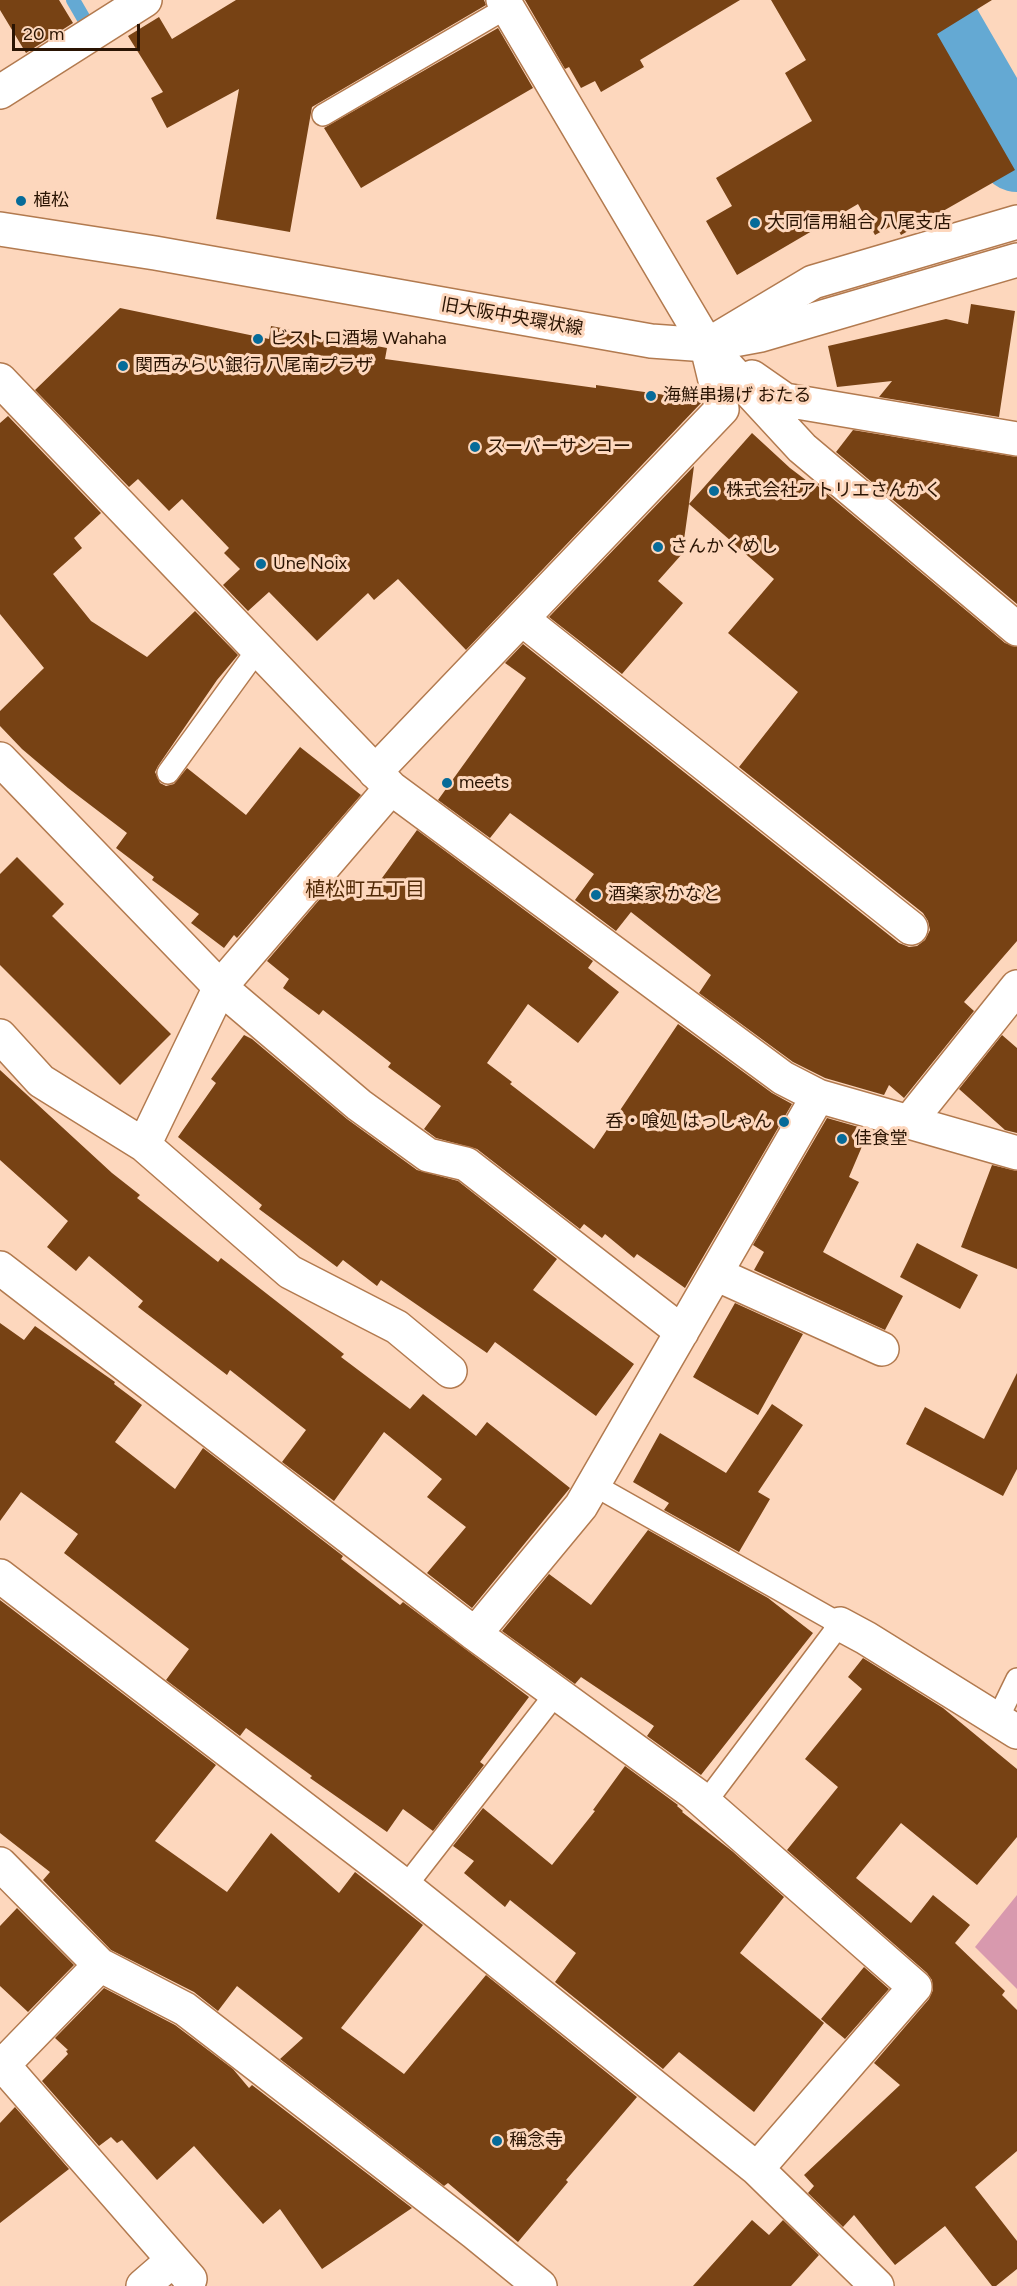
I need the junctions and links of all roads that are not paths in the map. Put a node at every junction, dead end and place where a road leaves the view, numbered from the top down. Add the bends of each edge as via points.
1 (145, 0) edge
2 (506, 4) edge
3 (3, 84) edge
4 (322, 116) dead end
5 (1017, 222) edge
6 (0, 229) edge
7 (1017, 260) edge
8 (707, 345) junction
9 (0, 380) edge
10 (1017, 439) edge
11 (522, 619) junction
12 (1017, 629) edge
13 (258, 649) junction
14 (0, 759) edge
15 (168, 773) dead end
16 (383, 780) junction
17 (911, 928) dead end
18 (220, 987) junction
19 (1017, 987) edge
20 (0, 1036) edge
21 (818, 1096) junction
22 (909, 1122) junction
23 (144, 1145) junction
24 (1017, 1153) edge
25 (0, 1268) edge
26 (716, 1274) junction
27 (682, 1332) junction
28 (882, 1349) dead end
29 (450, 1371) dead end
30 (594, 1485) junction
31 (0, 1576) edge
32 (840, 1624) junction
33 (475, 1634) junction
34 (1017, 1679) edge
35 (556, 1692) junction
36 (1007, 1726) edge
37 (705, 1803) junction
38 (0, 1864) edge
39 (405, 1887) junction
40 (100, 1965) junction
41 (2, 2067) edge
42 (757, 2169) junction
43 (143, 2286) edge
44 (540, 2286) edge
45 (877, 2286) edge

1 - 3 street
2 - 4 lane
2 - 8 street
5 - 8 street via 813,282
6 - 8 street, 旧大阪中央環状線 via 651,341
7 - 8 street, 旧大阪中央環状線 via 761,336
8 - 10 street via 785,400
8 - 11 street via 722,409
8 - 12 street via 802,448
9 - 13 street
11 - 16 street
11 - 17 street
13 - 15 lane
13 - 16 street
14 - 18 street
16 - 18 street
16 - 21 street via 783,1078
18 - 23 street
18 - 27 street via 360,1105 428,1155 466,1164
19 - 22 street
20 - 23 street via 41,1081
21 - 22 street
21 - 26 street
22 - 24 street
23 - 29 street via 290,1272 396,1327
25 - 33 street
26 - 27 street
26 - 28 street
27 - 30 street
30 - 32 lane
30 - 33 street
31 - 39 street
32 - 36 street
32 - 37 lane
33 - 35 street
34 - 36 lane
35 - 37 street
35 - 39 lane
37 - 42 street via 915,1987
38 - 40 street
39 - 42 street
40 - 41 street
40 - 44 street via 185,2010
41 - 43 street via 181,2269
42 - 45 street

